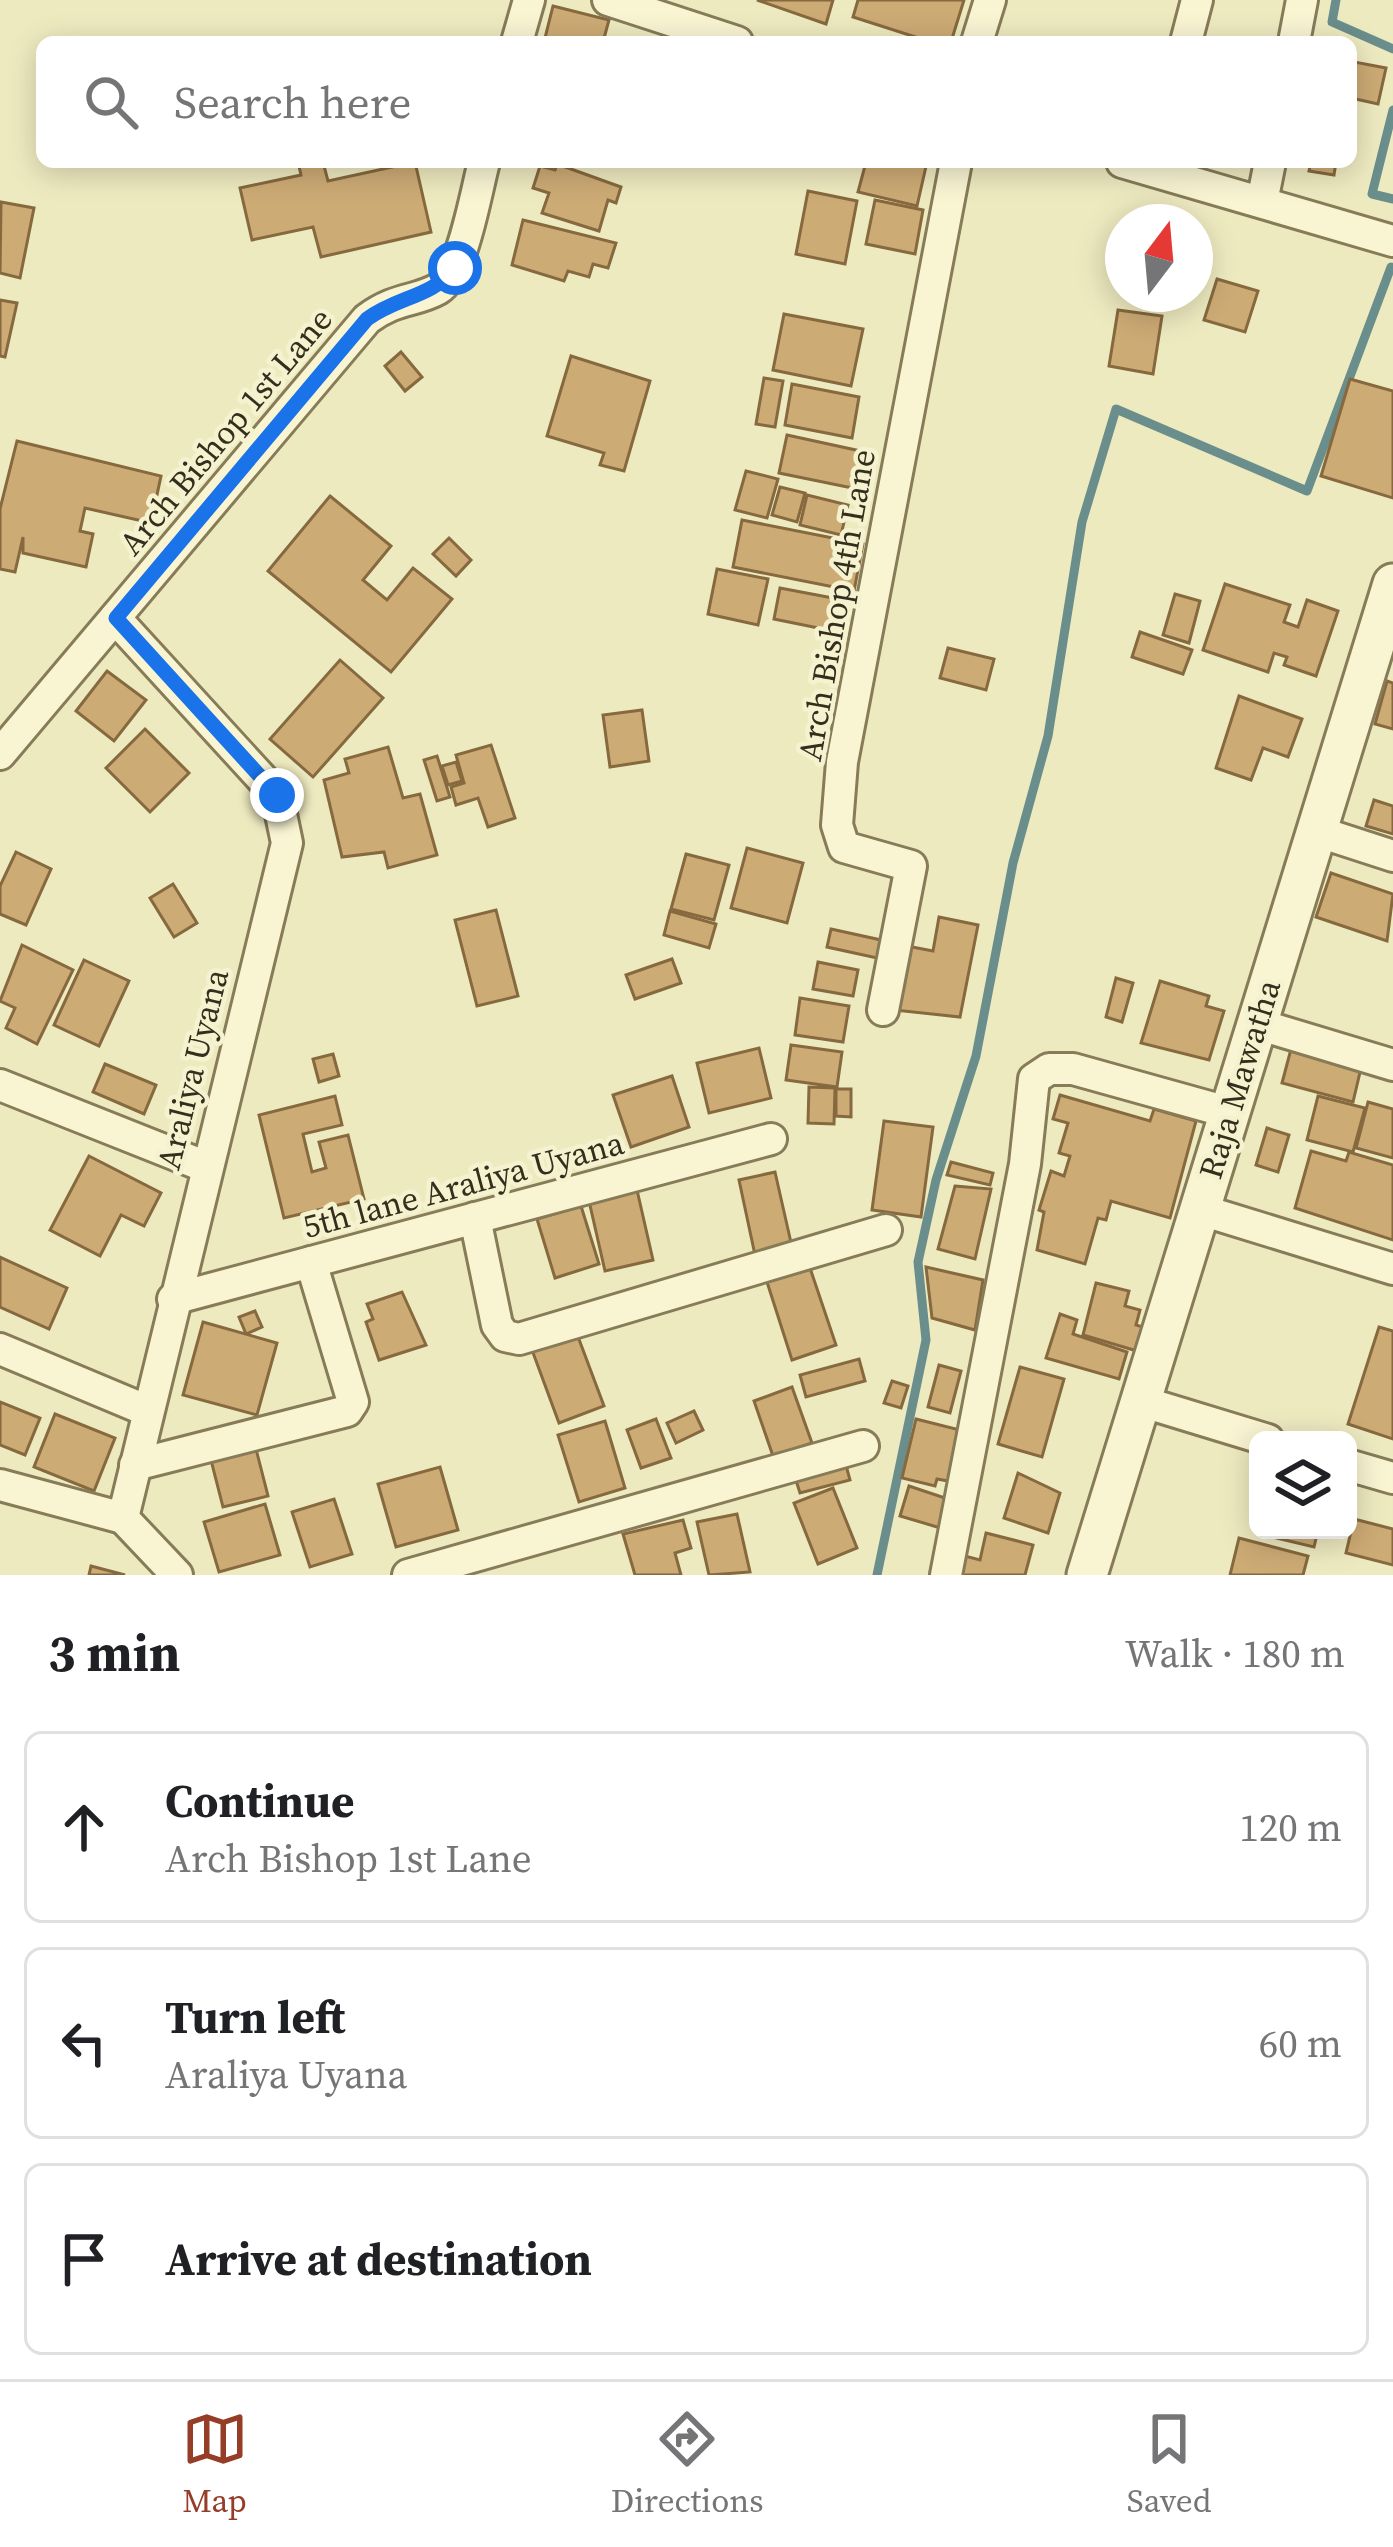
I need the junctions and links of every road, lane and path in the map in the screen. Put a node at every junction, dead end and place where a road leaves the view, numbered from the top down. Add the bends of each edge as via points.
1 (529, 0) edge
2 (990, 0) edge
3 (1197, 0) edge
4 (1303, 0) edge
5 (616, 1) edge
6 (520, 36) edge
7 (719, 36) edge
8 (979, 36) edge
9 (1188, 36) edge
10 (1295, 36) edge
11 (482, 168) edge
12 (955, 168) edge
13 (1160, 168) edge
14 (1269, 168) edge
15 (1262, 202) junction
16 (1393, 241) edge
17 (1393, 584) edge
18 (116, 618) junction
19 (1384, 646) edge
20 (0, 754) edge
21 (1316, 831) junction
22 (1393, 856) edge
23 (883, 1010) dead end
24 (1257, 1024) junction
25 (1393, 1065) edge
26 (0, 1085) edge
27 (1231, 1113) junction
28 (771, 1139) dead end
29 (204, 1166) junction
30 (1198, 1209) junction
31 (475, 1218) junction
32 (886, 1230) dead end
33 (311, 1262) junction
34 (1393, 1269) edge
35 (172, 1299) junction
36 (0, 1349) edge
37 (1140, 1401) junction
38 (148, 1411) junction
39 (1249, 1434) edge
40 (863, 1446) dead end
41 (135, 1465) junction
42 (1357, 1468) edge
43 (1393, 1478) edge
44 (0, 1485) edge
45 (123, 1517) junction
46 (177, 1575) edge
47 (408, 1575) edge
48 (946, 1575) edge
49 (1087, 1575) edge

1 - 6 street
2 - 8 street
3 - 9 street
4 - 10 street
5 - 7 street
11 - 18 street, Arch Bishop 1st Lane via 455,268 439,289 393,300 367,319
12 - 23 street, Arch Bishop 4th Lane via 840,783 844,847 911,866
13 - 15 street
14 - 15 street
15 - 16 street
17 - 19 street, Raja Mawatha
18 - 20 street, Arch Bishop 1st Lane
18 - 29 street, Araliya Uyana via 277,795 286,819
19 - 21 street, Raja Mawatha
21 - 22 street
21 - 24 street, Raja Mawatha
24 - 25 street
24 - 27 street, Raja Mawatha
26 - 29 street
27 - 30 street, Raja Mawatha
27 - 48 street via 1073,1069 1034,1079
28 - 31 street, 5th lane Araliya Uyana
29 - 35 street, Araliya Uyana
30 - 34 street
30 - 37 street, Raja Mawatha
31 - 32 street via 496,1325 519,1339
31 - 33 street, 5th lane Araliya Uyana
33 - 35 street, 5th lane Araliya Uyana
33 - 41 street via 353,1402 347,1412
35 - 38 street, Araliya Uyana
36 - 38 street
37 - 39 street
37 - 49 street, Raja Mawatha
38 - 41 street, Araliya Uyana
40 - 47 street
41 - 45 street, Araliya Uyana
42 - 43 street
44 - 45 street
45 - 46 street

